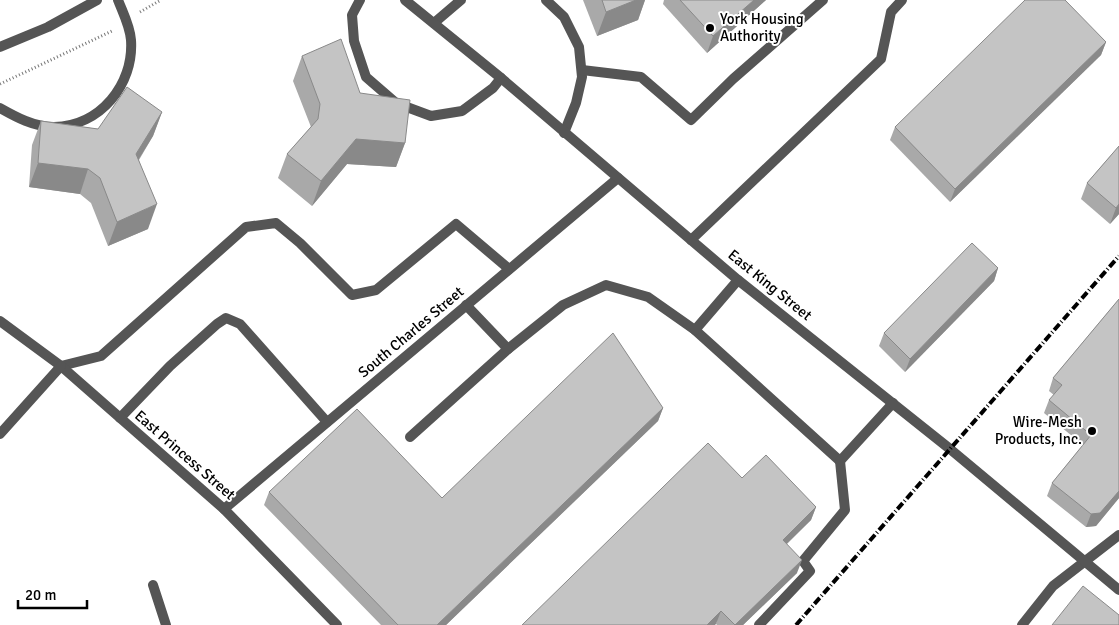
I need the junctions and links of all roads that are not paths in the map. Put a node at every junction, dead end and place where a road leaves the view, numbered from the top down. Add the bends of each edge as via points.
1 (97, 0) edge
2 (118, 0) edge
3 (360, 0) edge
4 (405, 0) edge
5 (461, 0) edge
6 (546, 0) edge
7 (823, 0) edge
8 (902, 0) edge
9 (434, 23) junction
10 (0, 47) edge
11 (582, 70) junction
12 (501, 78) junction
13 (0, 108) edge
14 (564, 133) junction
15 (618, 178) junction
16 (691, 240) junction
17 (508, 269) junction
18 (738, 280) junction
19 (466, 305) junction
20 (0, 321) edge
21 (695, 330) junction
22 (508, 349) junction
23 (61, 366) junction
24 (893, 403) junction
25 (120, 418) junction
26 (327, 422) junction
27 (0, 434) edge
28 (410, 437) dead end
29 (840, 461) junction
30 (224, 509) junction
31 (1119, 535) edge
32 (1085, 562) junction
33 (153, 585) dead end
34 (1119, 590) edge
35 (166, 625) edge
36 (338, 625) edge
37 (758, 625) edge
38 (1022, 625) edge

1 - 10 street via 48,27
2 - 13 street via 131,40 130,61 118,93 104,109 79,122 53,127 23,121
3 - 12 street via 352,15 354,41 366,77 396,103 431,116 462,111
4 - 9 street, East King Street
5 - 9 street
6 - 11 street via 564,17 579,47
7 - 11 street via 691,120 640,77
8 - 16 street via 891,12 881,59
9 - 12 street, East King Street
11 - 14 street via 576,103
12 - 14 street, East King Street
14 - 15 street, East King Street
15 - 16 street, East King Street
15 - 17 street, South Charles Street
16 - 18 street, East King Street
17 - 19 street, South Charles Street
17 - 23 street via 456,224 376,290 352,296 276,223 246,227 101,356
18 - 21 street
18 - 24 street, East King Street
19 - 22 street
19 - 26 street, South Charles Street
20 - 23 street, East Princess Street
21 - 22 street via 648,297 606,286 563,305
21 - 29 street
22 - 28 street
23 - 25 street, East Princess Street
23 - 27 street
24 - 29 street
24 - 32 street, East King Street
25 - 26 street via 170,366 226,318 240,324
25 - 30 street, East Princess Street
26 - 30 street, South Charles Street
29 - 37 street via 845,510 803,561 810,572
30 - 36 street, East Princess Street
31 - 32 street
32 - 34 street, East King Street
32 - 38 street via 1054,586
33 - 35 street

